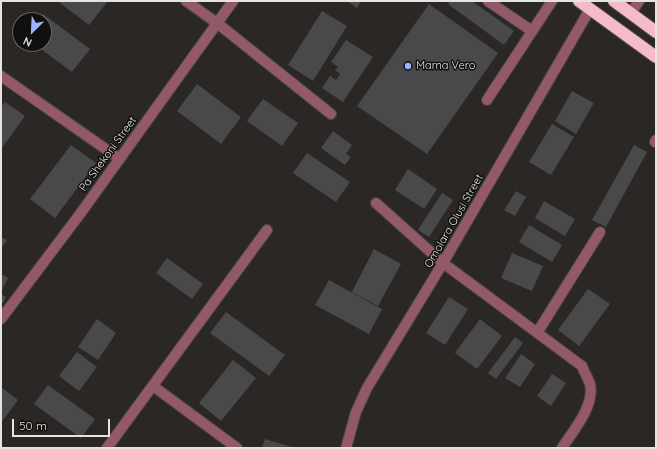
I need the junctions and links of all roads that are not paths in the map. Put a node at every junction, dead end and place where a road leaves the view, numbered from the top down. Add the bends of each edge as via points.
1 (186, 1) edge
2 (233, 1) edge
3 (488, 1) edge
4 (552, 1) edge
5 (579, 1) edge
6 (614, 1) edge
7 (639, 1) edge
8 (590, 9) junction
9 (631, 13) junction
10 (217, 23) junction
11 (532, 31) junction
12 (656, 32) edge
13 (656, 57) edge
14 (1, 76) edge
15 (487, 100) dead end
16 (332, 114) dead end
17 (120, 159) junction
18 (376, 203) dead end
19 (267, 230) dead end
20 (600, 232) dead end
21 (443, 263) junction
22 (1, 319) edge
23 (536, 333) junction
24 (153, 386) junction
25 (107, 448) edge
26 (237, 448) edge
27 (346, 448) edge
28 (562, 448) edge

1 - 10 street
2 - 10 street, Pa Shekoni Street
3 - 11 street
4 - 11 street
5 - 8 highway
6 - 9 highway
7 - 9 street
8 - 13 highway
8 - 21 street, Omolara Olusi Street
9 - 12 highway
10 - 16 street
10 - 17 street, Pa Shekoni Street
11 - 15 street
14 - 17 street
17 - 22 street, Pa Shekoni Street
18 - 21 street
19 - 24 street
20 - 23 street
21 - 23 street
21 - 27 street, Omolara Olusi Street via 367,388 356,412
23 - 28 street via 582,366 590,384 590,397 584,416
24 - 25 street
24 - 26 street

